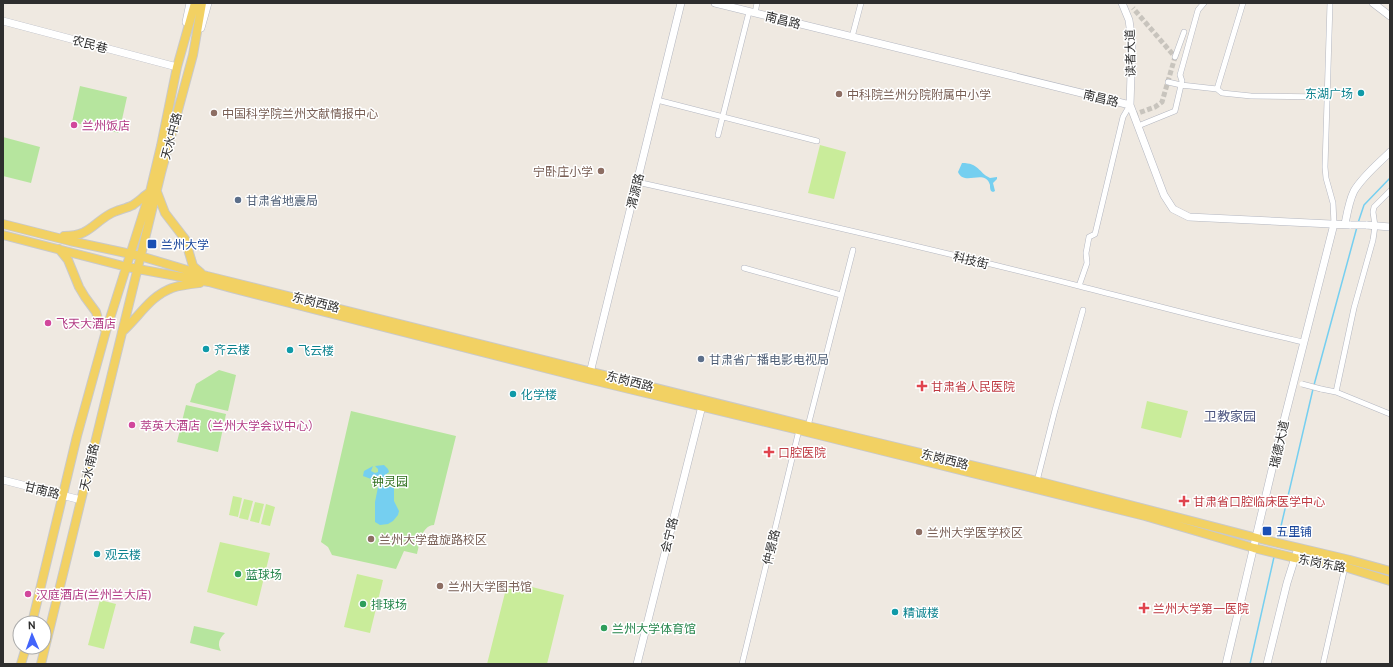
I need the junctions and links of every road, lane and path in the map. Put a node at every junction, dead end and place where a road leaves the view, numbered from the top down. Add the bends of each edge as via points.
1 (190, 3) edge
2 (195, 3) edge
3 (202, 3) edge
4 (208, 3) edge
5 (681, 3) edge
6 (715, 3) edge
7 (757, 3) edge
8 (861, 3) edge
9 (1122, 3) edge
10 (1204, 3) edge
11 (1250, 3) edge
12 (1330, 3) edge
13 (1373, 3) edge
14 (1243, 4) edge
15 (752, 12) junction
16 (1390, 16) edge
17 (3, 21) edge
18 (1184, 32) dead end
19 (852, 37) junction
20 (180, 54) junction
21 (193, 55) junction
22 (1175, 57) dead end
23 (177, 67) junction
24 (1168, 82) dead end
25 (1181, 85) junction
26 (1217, 88) junction
27 (1327, 97) junction
28 (657, 100) junction
29 (1130, 105) junction
30 (723, 117) junction
31 (1138, 126) junction
32 (718, 135) dead end
33 (817, 141) dead end
34 (1390, 152) edge
35 (637, 182) junction
36 (1390, 191) edge
37 (153, 192) junction
38 (3, 224) edge
39 (1334, 224) junction
40 (1348, 225) junction
41 (1375, 226) junction
42 (1390, 227) edge
43 (41, 234) junction
44 (3, 235) edge
45 (60, 249) junction
46 (853, 250) dead end
47 (130, 254) junction
48 (140, 256) junction
49 (127, 267) junction
50 (744, 268) dead end
51 (138, 269) junction
52 (208, 279) junction
53 (1079, 286) junction
54 (841, 295) junction
55 (1083, 310) dead end
56 (106, 331) junction
57 (122, 332) junction
58 (1303, 342) junction
59 (590, 370) junction
60 (588, 379) junction
61 (1294, 381) junction
62 (1336, 392) junction
63 (702, 406) junction
64 (1390, 414) edge
65 (808, 426) junction
66 (799, 430) junction
67 (3, 480) edge
68 (1037, 481) junction
69 (62, 495) junction
70 (81, 500) junction
71 (1257, 538) junction
72 (1294, 547) junction
73 (1254, 548) junction
74 (1294, 558) junction
75 (1345, 567) junction
76 (1390, 571) edge
77 (1390, 581) edge
78 (34, 615) edge
79 (41, 664) edge
80 (637, 664) edge
81 (742, 664) edge
82 (1226, 664) edge
83 (1267, 664) edge
84 (1323, 664) edge

1 - 20 street, 天水中路
2 - 20 main road
3 - 21 main road
4 - 21 street, 天水中路
5 - 28 street, 渭源路
6 - 15 street, 南昌路
7 - 15 street
8 - 19 street
9 - 29 street, 读者大道 via 1129,20 1132,42
10 - 25 street via 1198,10 1180,75
11 - 14 street
12 - 27 street
13 - 16 street
14 - 26 street
15 - 19 street, 南昌路
15 - 30 street
17 - 23 street, 农民巷
18 - 22 street
19 - 29 street, 南昌路
20 - 23 main road, 天水中路
21 - 37 main road, 天水中路
23 - 37 main road, 天水中路
24 - 25 street
25 - 26 street
25 - 31 street via 1175,111
26 - 27 street via 1222,93 1251,96
27 - 39 street via 1325,167 1333,203
28 - 30 street
28 - 35 street, 渭源路
29 - 31 street, 南昌路
29 - 53 street via 1123,117 1095,234 1089,237 1087,263
30 - 32 street
30 - 33 street
31 - 39 street, 南昌路 via 1164,195 1173,209 1189,217
34 - 40 street via 1362,180 1354,192 1349,204
35 - 53 street, 科技街
35 - 59 street, 渭源路
36 - 41 street via 1374,207
37 - 43 main road via 107,216 80,235 66,237
37 - 47 main road, 天水中路
37 - 48 main road, 天水中路
37 - 52 main road via 185,239 194,266
38 - 43 main road, 东岗西路
39 - 40 street, 南昌路
39 - 58 street, 瑞德大道
40 - 41 street, 南昌路, bridge
41 - 42 street, 南昌路
41 - 62 street
43 - 47 main road, 东岗西路
44 - 45 main road, 东岗西路
45 - 49 main road, 东岗西路
45 - 56 main road via 68,260 79,287
46 - 54 street
47 - 48 main road, 东岗西路
47 - 49 main road, 天水中路
48 - 51 main road, 天水中路
48 - 52 main road, 东岗西路
49 - 51 main road, 东岗西路
49 - 56 main road, 天水南路
50 - 54 street
51 - 52 main road, 东岗西路
51 - 57 main road, 天水南路
52 - 57 main road via 166,291 151,301
52 - 59 main road, 东岗西路
52 - 60 main road, 东岗西路
53 - 58 street, 科技街 via 1185,315
54 - 65 street
55 - 68 street
56 - 69 main road, 天水南路
57 - 70 main road, 天水南路
58 - 61 street, 瑞德大道
59 - 60 street, 渭源路
59 - 65 main road, 东岗西路
60 - 63 main road, 东岗西路
61 - 62 street, bridge
61 - 71 street, 瑞德大道
62 - 64 street
63 - 66 main road, 东岗西路
63 - 80 street, 会宁路
65 - 68 main road, 东岗西路
66 - 73 main road, 东岗西路 via 1145,516
66 - 81 street, 仲景路
67 - 69 street, 甘南路
68 - 71 main road, 东岗西路
69 - 70 street, 甘南路
69 - 78 main road, 天水南路
70 - 79 main road, 天水南路
71 - 72 main road, 东岗东路
71 - 73 street, 瑞德大道
72 - 74 street
72 - 76 main road, 东岗东路
73 - 74 main road, 东岗东路
73 - 82 street, 瑞德大道
74 - 75 main road, 东岗东路
74 - 83 street
75 - 77 main road, 东岗东路
75 - 84 street

